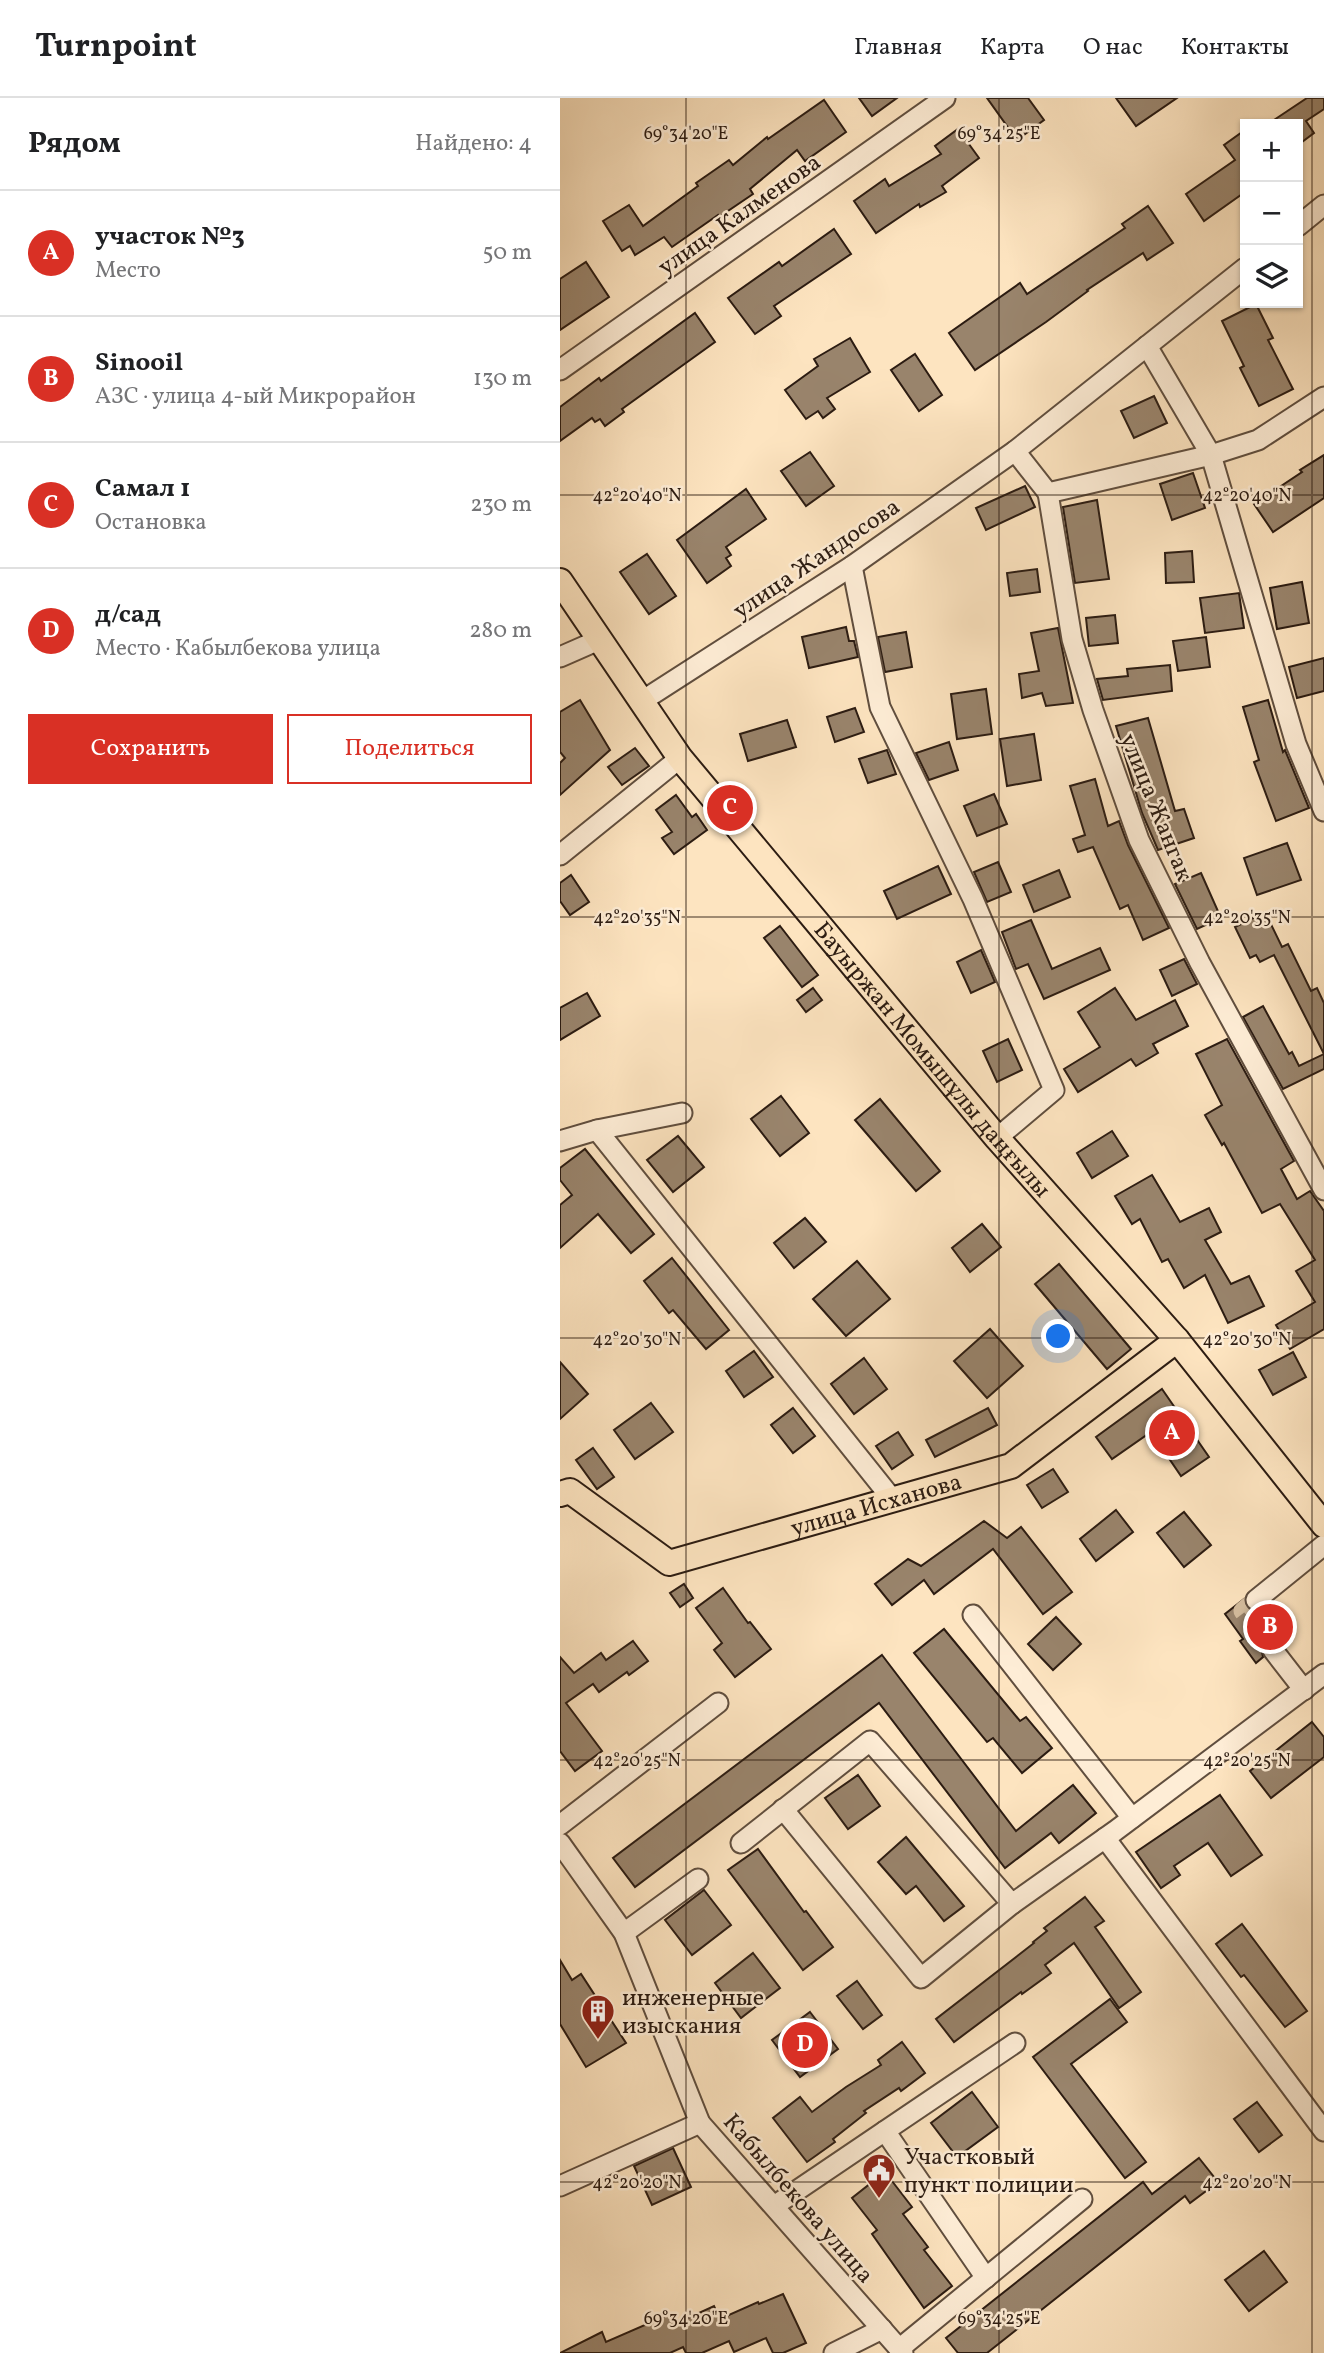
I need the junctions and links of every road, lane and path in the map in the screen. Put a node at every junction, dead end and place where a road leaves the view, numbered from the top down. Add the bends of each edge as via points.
1 (945, 98) edge
2 (1324, 205) edge
3 (1303, 222) edge
4 (1240, 272) edge
5 (1147, 346) junction
6 (560, 370) edge
7 (1324, 397) edge
8 (1015, 451) junction
9 (1211, 455) junction
10 (1048, 493) junction
11 (852, 566) junction
12 (560, 581) edge
13 (601, 639) junction
14 (560, 657) edge
15 (642, 701) junction
16 (680, 758) junction
17 (1324, 811) edge
18 (560, 855) edge
19 (682, 1113) dead end
20 (597, 1130) junction
21 (997, 1138) junction
22 (560, 1141) edge
23 (1324, 1190) edge
24 (1177, 1340) junction
25 (563, 1488) edge
26 (893, 1500) junction
27 (1324, 1525) edge
28 (1324, 1545) edge
29 (1256, 1600) dead end
30 (973, 1615) dead end
31 (1273, 1650) tunnel mouth
32 (1324, 1674) edge
33 (1304, 1689) junction
34 (718, 1703) dead end
35 (783, 1808) junction
36 (1132, 1818) junction
37 (560, 1825) edge
38 (1105, 1838) junction
39 (560, 1843) edge
40 (741, 1843) dead end
41 (698, 1879) dead end
42 (1012, 1904) junction
43 (624, 1933) junction
44 (1015, 2043) dead end
45 (700, 2123) junction
46 (885, 2131) junction
47 (1324, 2131) edge
48 (560, 2186) edge
49 (1082, 2199) dead end
50 (774, 2206) junction
51 (986, 2278) junction
52 (882, 2329) junction
53 (901, 2351) edge
54 (834, 2353) edge

1 - 6 street, улица Калменова
2 - 3 street
4 - 5 street, улица Жандосова
5 - 8 street, улица Жандосова
5 - 9 street
7 - 9 street via 1258,440
8 - 10 street
8 - 11 street, улица Жандосова
9 - 10 street
9 - 17 street via 1289,720
10 - 23 street, улица Жангак via 1072,639 1139,840 1200,963
11 - 15 street, улица Жандосова
11 - 21 street via 880,707 973,899 1054,1090
12 - 13 main road, Бауыржан Момышұлы даңғылы
13 - 14 street
13 - 15 main road, Бауыржан Момышұлы даңғылы
15 - 16 main road, Бауыржан Момышұлы даңғылы
16 - 18 street
16 - 21 main road, Бауыржан Момышұлы даңғылы
19 - 20 street
20 - 22 street
20 - 26 street
21 - 24 main road, Бауыржан Момышұлы даңғылы
24 - 26 main road, улица Исханова via 1011,1466
24 - 27 main road, Бауыржан Момышұлы даңғылы
25 - 26 main road, улица Исханова via 669,1563
28 - 29 street
30 - 36 street
31 - 33 street
32 - 33 street
33 - 36 street
34 - 37 street
35 - 40 street
35 - 42 street via 870,1741
35 - 42 street via 921,1979
36 - 38 street
38 - 42 street
38 - 47 street
39 - 43 street, Кабылбекова улица
41 - 43 street
43 - 45 street, Кабылбекова улица
44 - 46 street
45 - 48 street
45 - 50 street, Кабылбекова улица
46 - 50 street
46 - 51 street
49 - 51 street
50 - 52 street, Кабылбекова улица
51 - 53 street
52 - 53 street, Кабылбекова улица
52 - 54 street

